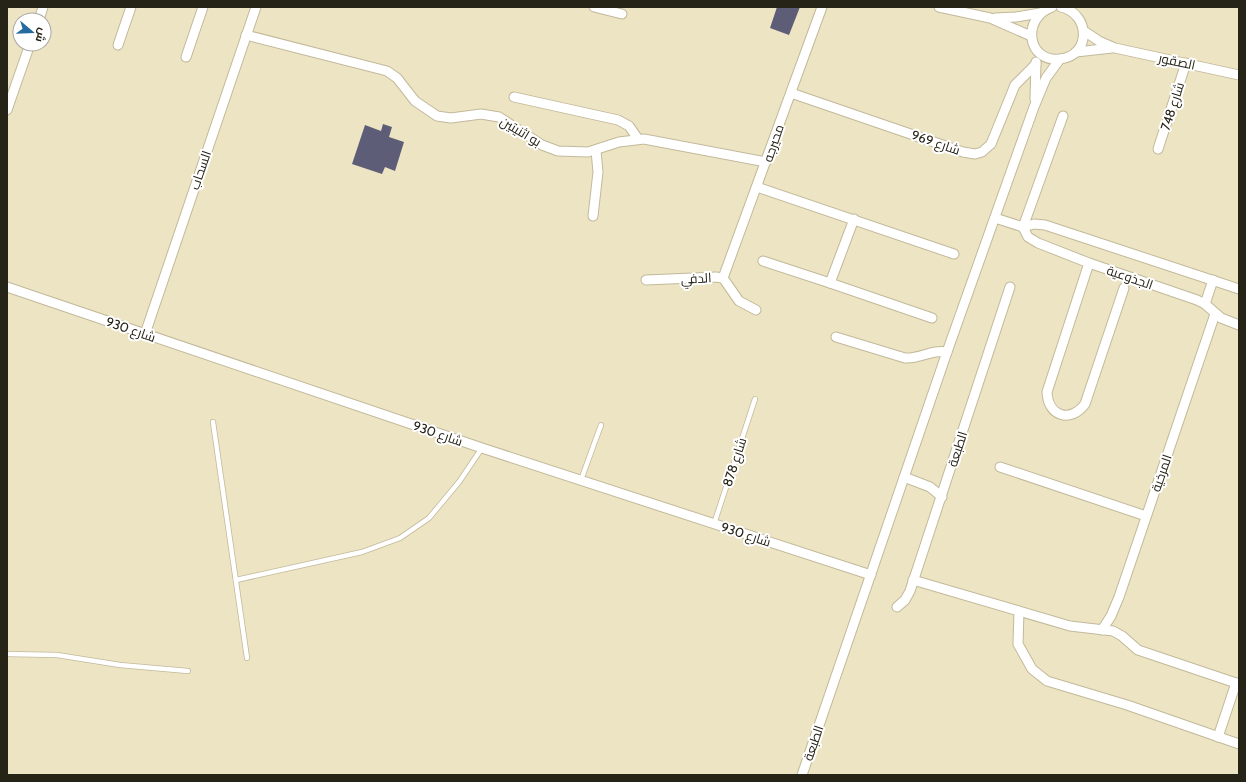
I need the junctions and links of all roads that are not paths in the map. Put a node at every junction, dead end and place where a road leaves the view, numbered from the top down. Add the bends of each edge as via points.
1 (131, 7) edge
2 (203, 7) edge
3 (256, 7) edge
4 (594, 7) edge
5 (822, 7) edge
6 (939, 7) edge
7 (1052, 7) edge
8 (1061, 7) edge
9 (1077, 7) edge
10 (1040, 13) junction
11 (622, 14) dead end
12 (1079, 17) junction
13 (990, 18) junction
14 (1084, 31) junction
15 (246, 36) junction
16 (1031, 36) junction
17 (118, 45) dead end
18 (1035, 48) junction
19 (1115, 48) junction
20 (27, 52) edge
21 (1076, 52) junction
22 (186, 57) dead end
23 (1060, 59) junction
24 (1186, 63) junction
25 (1036, 64) junction
26 (1239, 75) edge
27 (791, 93) junction
28 (514, 97) dead end
29 (1034, 107) junction
30 (7, 110) edge
31 (1063, 116) dead end
32 (638, 140) junction
33 (1158, 149) dead end
34 (596, 151) junction
35 (766, 162) junction
36 (757, 187) junction
37 (593, 216) dead end
38 (995, 218) junction
39 (854, 219) junction
40 (1023, 227) junction
41 (954, 254) dead end
42 (763, 260) dead end
43 (1089, 263) junction
44 (723, 278) junction
45 (646, 280) dead end
46 (1213, 280) junction
47 (830, 283) junction
48 (7, 287) edge
49 (1010, 287) dead end
50 (1124, 288) dead end
51 (1239, 289) edge
52 (1205, 304) junction
53 (756, 310) dead end
54 (1215, 314) junction
55 (932, 318) dead end
56 (1239, 325) edge
57 (145, 334) junction
58 (836, 337) dead end
59 (947, 352) junction
60 (755, 399) dead end
61 (213, 422) dead end
62 (601, 425) dead end
63 (482, 448) junction
64 (1000, 467) dead end
65 (904, 477) junction
66 (581, 480) junction
67 (942, 497) junction
68 (1146, 516) junction
69 (714, 524) junction
70 (871, 575) junction
71 (236, 580) junction
72 (913, 580) junction
73 (896, 607) dead end
74 (1018, 611) junction
75 (1102, 630) junction
76 (7, 654) edge
77 (247, 658) dead end
78 (188, 671) dead end
79 (1237, 684) edge
80 (1218, 737) junction
81 (1239, 744) edge
82 (802, 775) edge

1 - 17 street
2 - 22 street
3 - 15 street, السحاب
4 - 11 street
5 - 27 street, محيرجه
6 - 13 street
7 - 10 street
8 - 12 street
9 - 12 street
10 - 13 street
10 - 16 street via 1033,24
12 - 14 street
13 - 16 street
14 - 19 street, الصقور
14 - 21 street via 1082,42
15 - 34 street, بو اثنيتين via 387,71 397,78 415,101 437,116 450,118 490,115 508,121 550,148 573,153
15 - 57 street, السحاب
16 - 18 street
18 - 23 street via 1046,57
18 - 25 street
19 - 21 street, الصقور
19 - 24 street, الصقور
20 - 30 street
21 - 23 street, الصقور
23 - 29 street via 1050,72
24 - 26 street, الصقور
24 - 33 street, شارع 748
25 - 27 street, شارع 969 via 1015,85 991,144 976,154 963,152
25 - 29 street
27 - 35 street, محيرجه
28 - 32 street via 618,120 629,126
29 - 38 street, الطبعة
31 - 40 street
32 - 34 street, بو اثنيتين via 620,142
32 - 35 street, بو اثنيتين via 656,140
34 - 37 street via 598,172
35 - 36 street, محيرجه
36 - 39 street
36 - 44 street, محيرجه
38 - 40 street, الجذوعية
38 - 59 street, الطبعة
39 - 41 street
39 - 47 street
40 - 43 street, الجذوعية via 1032,241
40 - 46 street, الجذوعية via 1045,224
42 - 47 street
43 - 50 street via 1047,392 1049,405 1058,414 1077,413 1085,404
43 - 52 street, الجذوعية
44 - 45 street, الدفي
44 - 53 street, الدفي via 739,301
46 - 51 street, الجذوعية
46 - 52 street
47 - 55 street
48 - 57 street, شارع 930
49 - 67 street, الطبعة
52 - 54 street, الجذوعية
54 - 56 street, الجذوعية
54 - 68 street, المرخية
57 - 63 street, شارع 930
58 - 59 street via 905,358 915,358 932,352
59 - 65 street, الطبعة
60 - 69 lane, شارع 878
61 - 71 lane
62 - 66 lane
63 - 66 street, شارع 930
63 - 71 lane via 460,482 429,518 400,538 362,552
64 - 68 street
65 - 67 street via 930,487
65 - 70 street, الطبعة
66 - 69 street, شارع 930
67 - 72 street, الطبعة
68 - 75 street, المرخية via 1115,607
69 - 70 street, شارع 930
70 - 82 street, الطبعة
71 - 77 lane
72 - 73 street, الطبعة via 908,596
72 - 74 street
74 - 75 street via 1078,628
74 - 80 street via 1018,644 1032,669 1047,681 1127,705
75 - 79 street via 1117,633 1138,650
76 - 78 lane via 57,655
79 - 80 street
80 - 81 street

